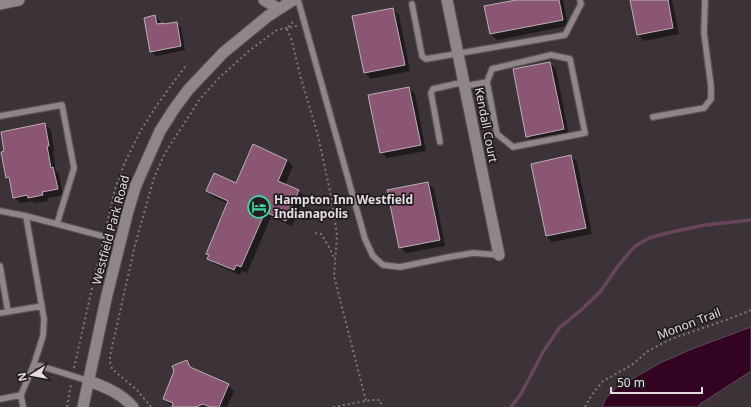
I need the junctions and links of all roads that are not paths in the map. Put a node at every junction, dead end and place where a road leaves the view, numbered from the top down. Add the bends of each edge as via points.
1 (18, 0) edge
2 (264, 0) edge
3 (293, 0) edge
4 (298, 0) edge
5 (447, 0) edge
6 (580, 0) edge
7 (705, 0) edge
8 (0, 4) edge
9 (412, 4) dead end
10 (279, 9) junction
11 (458, 53) junction
12 (487, 82) junction
13 (465, 84) junction
14 (0, 116) edge
15 (653, 117) dead end
16 (440, 142) dead end
17 (0, 211) edge
18 (26, 216) junction
19 (57, 224) junction
20 (121, 241) junction
21 (499, 255) joint
22 (0, 266) edge
23 (42, 306) junction
24 (8, 312) junction
25 (0, 313) edge
26 (34, 364) junction
27 (89, 381) junction
28 (21, 395) junction
29 (0, 399) edge
30 (23, 407) edge
31 (83, 407) edge
32 (133, 407) edge

1 - 8 street
2 - 10 street
3 - 10 street, Westfield Park Road
4 - 21 lane via 365,239 373,256 383,265 400,267 473,253
5 - 11 street, Kendall Court
6 - 11 lane via 581,4 565,35
7 - 15 lane via 704,33 711,99 704,108
9 - 11 lane via 422,56 426,59
10 - 20 street, Westfield Park Road via 223,52 174,109 160,131 136,185
11 - 13 street, Kendall Court
12 - 12 lane via 497,134 513,147 585,133 570,59 551,55 492,69
12 - 13 lane
13 - 16 lane via 433,89 431,93
13 - 21 street, Kendall Court
14 - 19 lane via 62,105 74,168
17 - 18 lane
18 - 19 lane
18 - 23 lane
19 - 20 lane
20 - 27 street, Westfield Park Road
22 - 24 lane
23 - 24 lane
23 - 26 lane via 43,336
24 - 25 lane
26 - 27 lane
26 - 28 lane
27 - 31 street, Westfield Park Road
27 - 32 street via 122,396
28 - 29 lane
28 - 30 lane

